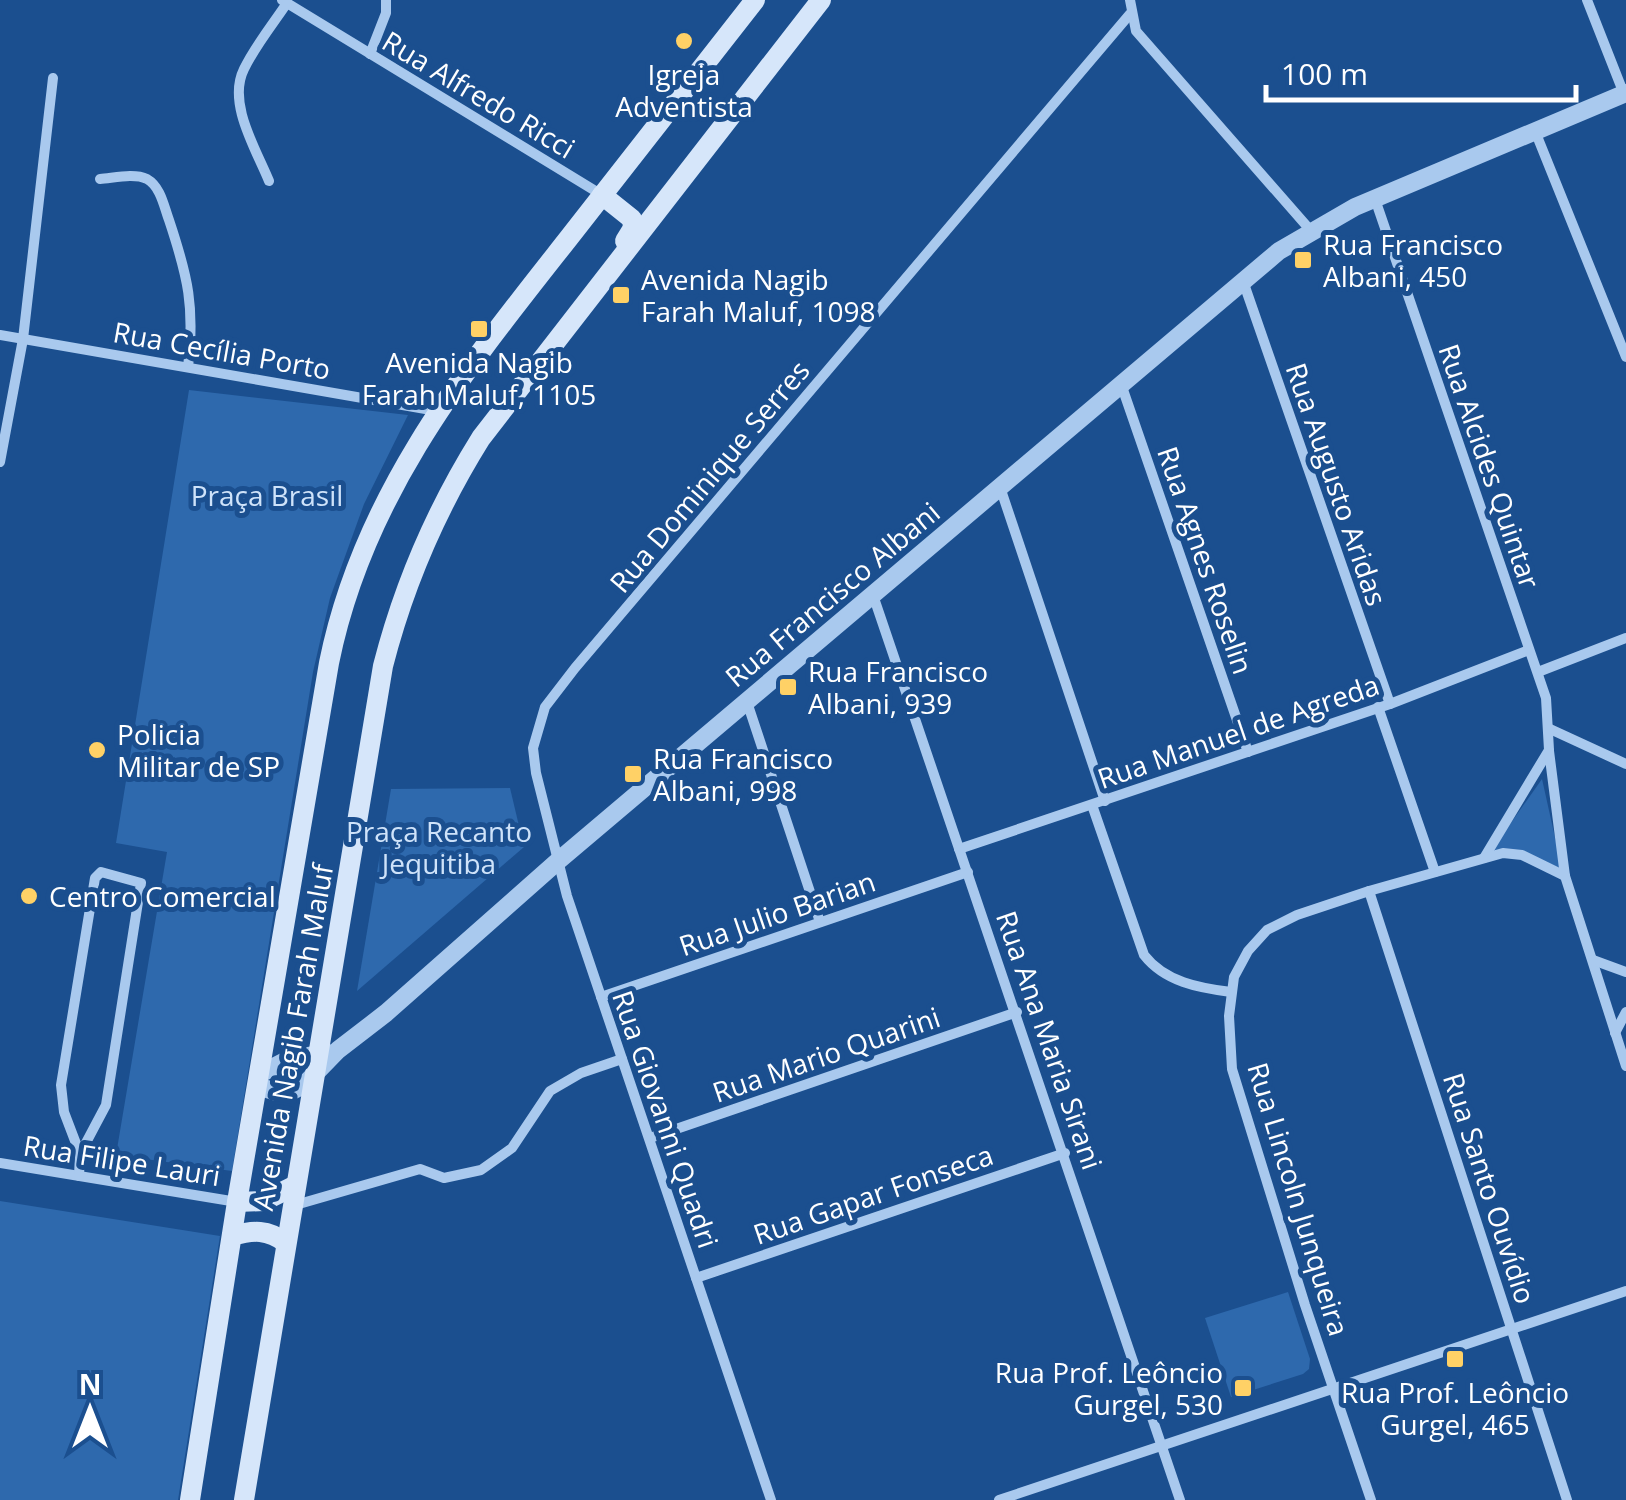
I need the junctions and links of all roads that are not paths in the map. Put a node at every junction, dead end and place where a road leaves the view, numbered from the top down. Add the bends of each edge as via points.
1 (386, 0) edge
2 (821, 0) edge
3 (1130, 0) edge
4 (1588, 0) edge
5 (285, 2) edge
6 (752, 2) edge
7 (1130, 14) junction
8 (370, 54) junction
9 (53, 78) dead end
10 (1625, 94) edge
11 (1536, 130) junction
12 (100, 179) dead end
13 (269, 181) dead end
14 (602, 196) junction
15 (1375, 199) junction
16 (1312, 232) junction
17 (622, 256) junction
18 (1243, 280) junction
19 (0, 335) edge
20 (23, 339) junction
21 (1626, 356) edge
22 (188, 367) junction
23 (1121, 383) junction
24 (437, 410) junction
25 (0, 462) edge
26 (1000, 487) junction
27 (873, 596) junction
28 (1626, 638) edge
29 (1529, 650) junction
30 (1538, 672) junction
31 (747, 702) junction
32 (1384, 705) junction
33 (1550, 729) junction
34 (532, 748) joint
35 (1549, 750) junction
36 (1248, 752) junction
37 (1626, 764) edge
38 (1106, 801) junction
39 (1092, 805) junction
40 (959, 850) junction
41 (1484, 858) junction
42 (558, 862) junction
43 (968, 872) junction
44 (1435, 872) junction
45 (1565, 876) junction
46 (1369, 891) junction
47 (820, 922) junction
48 (1593, 960) junction
49 (1626, 972) edge
50 (1232, 992) junction
51 (601, 997) junction
52 (1017, 1012) junction
53 (1626, 1012) edge
54 (1615, 1034) junction
55 (622, 1060) junction
56 (315, 1065) junction
57 (1626, 1066) edge
58 (259, 1080) junction
59 (650, 1138) junction
60 (1065, 1153) junction
61 (80, 1154) junction
62 (0, 1163) edge
63 (78, 1176) junction
64 (293, 1196) junction
65 (238, 1202) junction
66 (232, 1236) junction
67 (286, 1243) junction
68 (696, 1278) junction
69 (1626, 1291) edge
70 (1512, 1329) junction
71 (1334, 1387) junction
72 (1162, 1445) junction
73 (190, 1500) edge
74 (244, 1500) edge
75 (772, 1500) edge
76 (999, 1500) edge
77 (1180, 1500) edge
78 (1371, 1500) edge
79 (1568, 1500) edge

1 - 8 street
2 - 17 main road, Avenida Nagib Farah Maluf
3 - 7 street
4 - 10 street
5 - 8 street, Rua Alfredo Ricci
5 - 13 street via 239,85 239,105
6 - 14 main road, Avenida Nagib Farah Maluf
7 - 16 street via 1136,31
7 - 34 street, Rua Dominique Serres via 575,668 544,707
8 - 14 street, Rua Alfredo Ricci
9 - 20 street
10 - 11 street, Rua Francisco Albani
11 - 15 street, Rua Francisco Albani
11 - 21 street
12 - 22 street via 144,177 160,196 188,279
14 - 17 main road via 632,219
14 - 24 main road, Avenida Nagib Farah Maluf
15 - 16 street, Rua Francisco Albani
15 - 29 street, Rua Alcides Quintar
16 - 18 street, Rua Francisco Albani
17 - 56 main road, Avenida Nagib Farah Maluf via 481,438 437,513 396,612
18 - 23 street, Rua Francisco Albani
18 - 32 street, Rua Augusto Aridas
19 - 20 street, Rua Cecília Porto
20 - 22 street, Rua Cecília Porto
20 - 25 street
22 - 24 street, Rua Cecília Porto
23 - 26 street, Rua Francisco Albani
23 - 36 street, Rua Agnes Roselin
24 - 58 main road, Avenida Nagib Farah Maluf via 377,515 332,654
26 - 27 street, Rua Francisco Albani
26 - 38 street
27 - 31 street, Rua Francisco Albani
27 - 40 street, Rua Ana Maria Sirani
28 - 30 street
29 - 30 street, Rua Alcides Quintar
29 - 32 street, Rua Manuel de Agreda
30 - 33 street, Rua Alcides Quintar
31 - 42 street, Rua Francisco Albani
31 - 47 street
32 - 36 street, Rua Manuel de Agreda
32 - 44 street, Rua Augusto Aridas
33 - 35 street, Rua Alcides Quintar
33 - 37 street
34 - 42 street, Rua Giovanni Quadri
35 - 41 street, Rua Alcides Quintar
35 - 45 street, Rua Alcides Quintar
36 - 38 street, Rua Manuel de Agreda
38 - 39 street, Rua Manuel de Agreda
39 - 40 street, Rua Manuel de Agreda
39 - 50 street via 1144,955 1171,977
40 - 43 street, Rua Ana Maria Sirani
41 - 44 street, Rua Lincoln Junqueira
41 - 45 street, Rua Lincoln Junqueira via 1522,855
42 - 51 street, Rua Giovanni Quadri
42 - 56 street, Rua Francisco Albani via 386,1013
43 - 47 street, Rua Julio Barian
43 - 52 street, Rua Ana Maria Sirani
44 - 46 street, Rua Lincoln Junqueira
45 - 48 street
46 - 50 street, Rua Lincoln Junqueira via 1267,930 1241,964
46 - 70 street, Rua Santo Ouvídio
47 - 51 street, Rua Julio Barian
48 - 49 street
48 - 54 street
50 - 71 street, Rua Lincoln Junqueira via 1232,1069
51 - 55 street, Rua Giovanni Quadri
52 - 59 street, Rua Mario Quarini
52 - 60 street, Rua Ana Maria Sirani
53 - 54 street
54 - 57 street
55 - 59 street, Rua Giovanni Quadri
55 - 64 street via 550,1091 512,1148 481,1170 444,1178 420,1169
56 - 58 street, Rua Francisco Albani via 289,1060
56 - 58 street, Rua Francisco Albani via 292,1091 276,1092
56 - 64 main road, Avenida Nagib Farah Maluf
58 - 65 main road, Avenida Nagib Farah Maluf
59 - 68 street, Rua Giovanni Quadri
60 - 68 street, Rua Gapar Fonseca
60 - 72 street, Rua Ana Maria Sirani
61 - 61 street via 106,1105 140,890 136,879 101,872 61,1086
61 - 63 street
62 - 63 street, Rua Filipe Lauri
63 - 65 street, Rua Filipe Lauri
64 - 65 main road
64 - 67 main road, Avenida Nagib Farah Maluf
65 - 66 main road, Avenida Nagib Farah Maluf
66 - 67 main road via 260,1231
66 - 73 main road, Avenida Nagib Farah Maluf
67 - 74 main road, Avenida Nagib Farah Maluf
68 - 75 street, Rua Giovanni Quadri
69 - 70 street
70 - 71 street
70 - 79 street, Rua Santo Ouvídio
71 - 72 street
71 - 78 street, Rua Lincoln Junqueira
72 - 76 street
72 - 77 street, Rua Ana Maria Sirani

